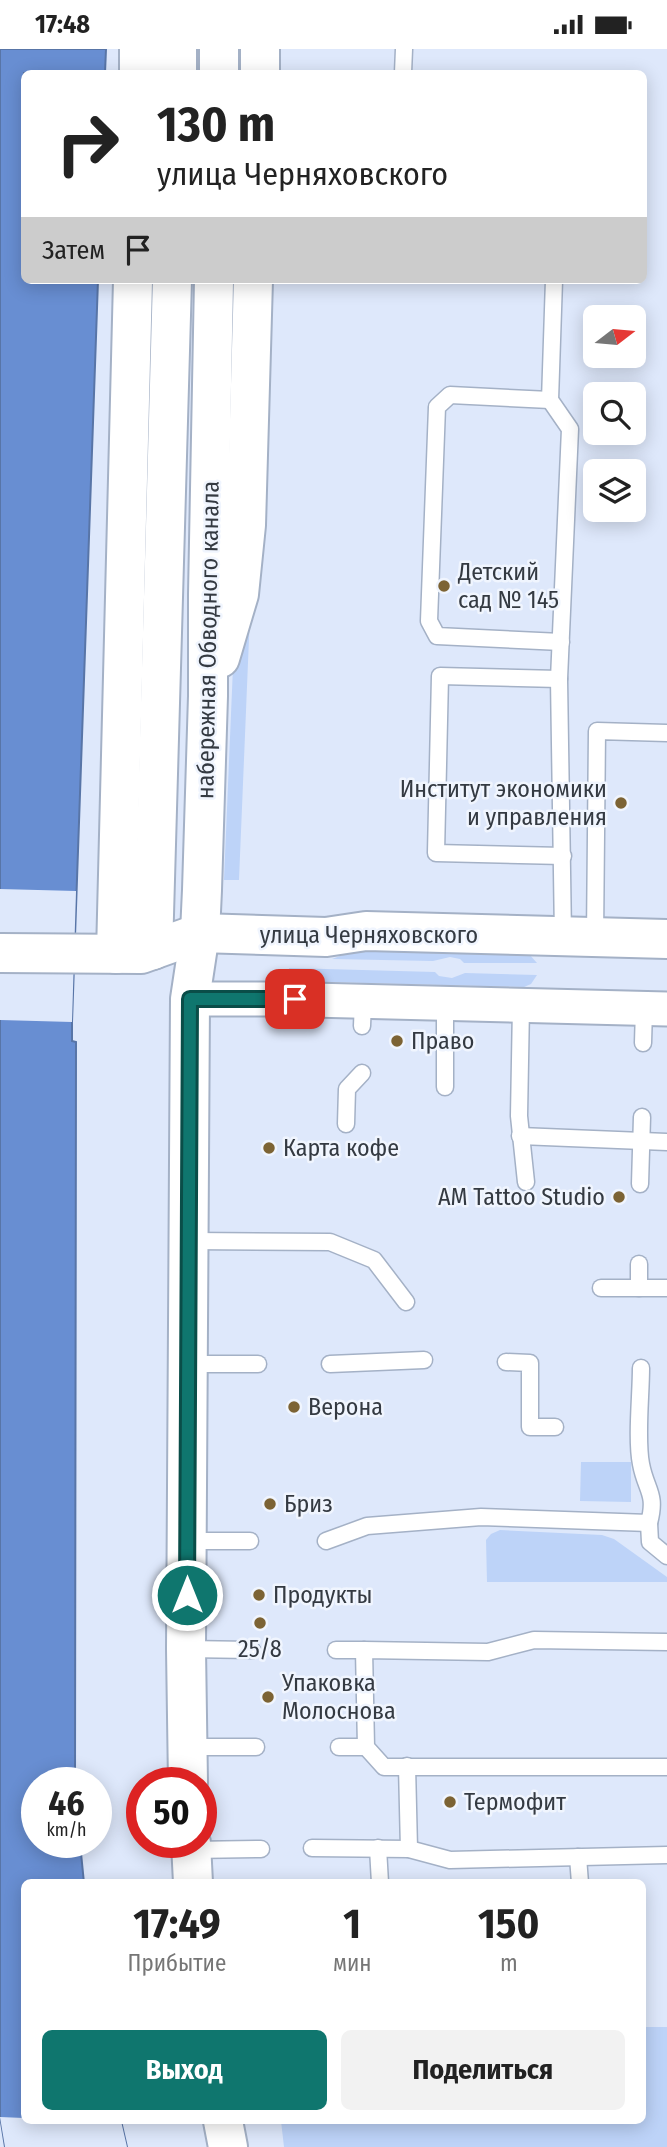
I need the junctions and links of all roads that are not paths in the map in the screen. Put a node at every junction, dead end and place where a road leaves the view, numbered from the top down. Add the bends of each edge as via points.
1 (139, 49) edge
2 (177, 49) edge
3 (219, 49) edge
4 (260, 49) edge
5 (404, 49) edge
6 (139, 70) edge
7 (177, 70) edge
8 (219, 70) edge
9 (260, 70) edge
10 (403, 70) edge
11 (133, 284) edge
12 (172, 284) edge
13 (214, 284) edge
14 (253, 284) edge
15 (554, 284) edge
16 (550, 400) junction
17 (561, 642) junction
18 (559, 678) junction
19 (208, 697) junction
20 (667, 733) edge
21 (563, 856) junction
22 (200, 933) junction
23 (579, 936) junction
24 (667, 939) edge
25 (0, 953) edge
26 (136, 953) junction
27 (190, 999) junction
28 (445, 1003) junction
29 (521, 1006) junction
30 (656, 1009) edge
31 (643, 1043) dead end
32 (362, 1073) dead end
33 (445, 1087) dead end
34 (642, 1117) dead end
35 (346, 1124) dead end
36 (520, 1136) junction
37 (641, 1141) junction
38 (667, 1142) edge
39 (526, 1182) dead end
40 (640, 1184) dead end
41 (189, 1241) junction
42 (639, 1264) dead end
43 (601, 1288) dead end
44 (639, 1288) junction
45 (667, 1288) edge
46 (406, 1302) dead end
47 (424, 1360) dead end
48 (506, 1362) dead end
49 (189, 1364) junction
50 (258, 1364) dead end
51 (330, 1364) dead end
52 (641, 1368) dead end
53 (555, 1427) dead end
54 (649, 1523) junction
55 (187, 1541) junction
56 (250, 1541) dead end
57 (326, 1541) dead end
58 (667, 1556) edge
59 (667, 1642) edge
60 (186, 1649) junction
61 (252, 1650) dead end
62 (336, 1650) dead end
63 (364, 1650) junction
64 (256, 1747) dead end
65 (339, 1747) dead end
66 (366, 1747) junction
67 (187, 1765) edge
68 (407, 1766) junction
69 (667, 1767) edge
70 (312, 1848) dead end
71 (378, 1848) junction
72 (261, 1849) dead end
73 (409, 1849) junction
74 (667, 1854) edge
75 (217, 1855) edge
76 (578, 1857) junction
77 (380, 1879) edge
78 (580, 1879) edge
79 (224, 2124) edge
80 (228, 2147) edge

1 - 6 main road
2 - 7 main road
3 - 8 main road
4 - 9 main road
5 - 10 lane
11 - 26 main road
12 - 26 main road, набережная Обводного канала
13 - 19 main road, набережная Обводного канала
14 - 19 main road via 246,525 239,594
15 - 16 lane
16 - 17 lane via 570,429
16 - 17 lane via 450,395 437,407 429,621 437,636
17 - 18 lane
18 - 21 lane
18 - 21 lane via 440,676 436,853
19 - 22 main road, набережная Обводного канала
20 - 23 lane via 597,731
21 - 23 lane
22 - 23 main road, улица Черняховского
22 - 26 main road, улица Черняховского
22 - 27 main road, набережная Обводного канала
23 - 24 main road, улица Черняховского
25 - 26 main road, улица Черняховского
26 - 27 main road
27 - 28 street via 363,1014
27 - 41 main road, набережная Обводного канала
28 - 29 street
28 - 33 lane
29 - 30 street
29 - 36 lane
30 - 31 lane
32 - 35 lane via 346,1089
34 - 37 lane
36 - 37 lane
36 - 39 lane
37 - 38 lane
37 - 40 lane
41 - 46 lane via 330,1242 374,1260
41 - 49 main road, набережная Обводного канала
42 - 44 lane
43 - 44 lane
44 - 45 lane
47 - 51 lane
48 - 53 lane via 530,1363 530,1427
49 - 50 lane
49 - 55 main road, набережная Обводного канала
52 - 54 lane via 636,1427 640,1462 652,1494
54 - 57 lane via 481,1517 367,1526
54 - 58 lane via 650,1542
55 - 56 lane
55 - 60 main road, набережная Обводного канала
59 - 63 lane via 534,1640 488,1652
60 - 61 lane
60 - 67 main road, набережная Обводного канала
62 - 63 lane
63 - 66 lane
64 - 67 lane
65 - 66 lane
66 - 68 lane via 384,1767
68 - 69 lane
68 - 73 lane
70 - 71 lane
71 - 73 lane
71 - 77 lane
72 - 75 lane
73 - 76 lane via 450,1860
74 - 76 lane
76 - 78 lane
79 - 80 main road

